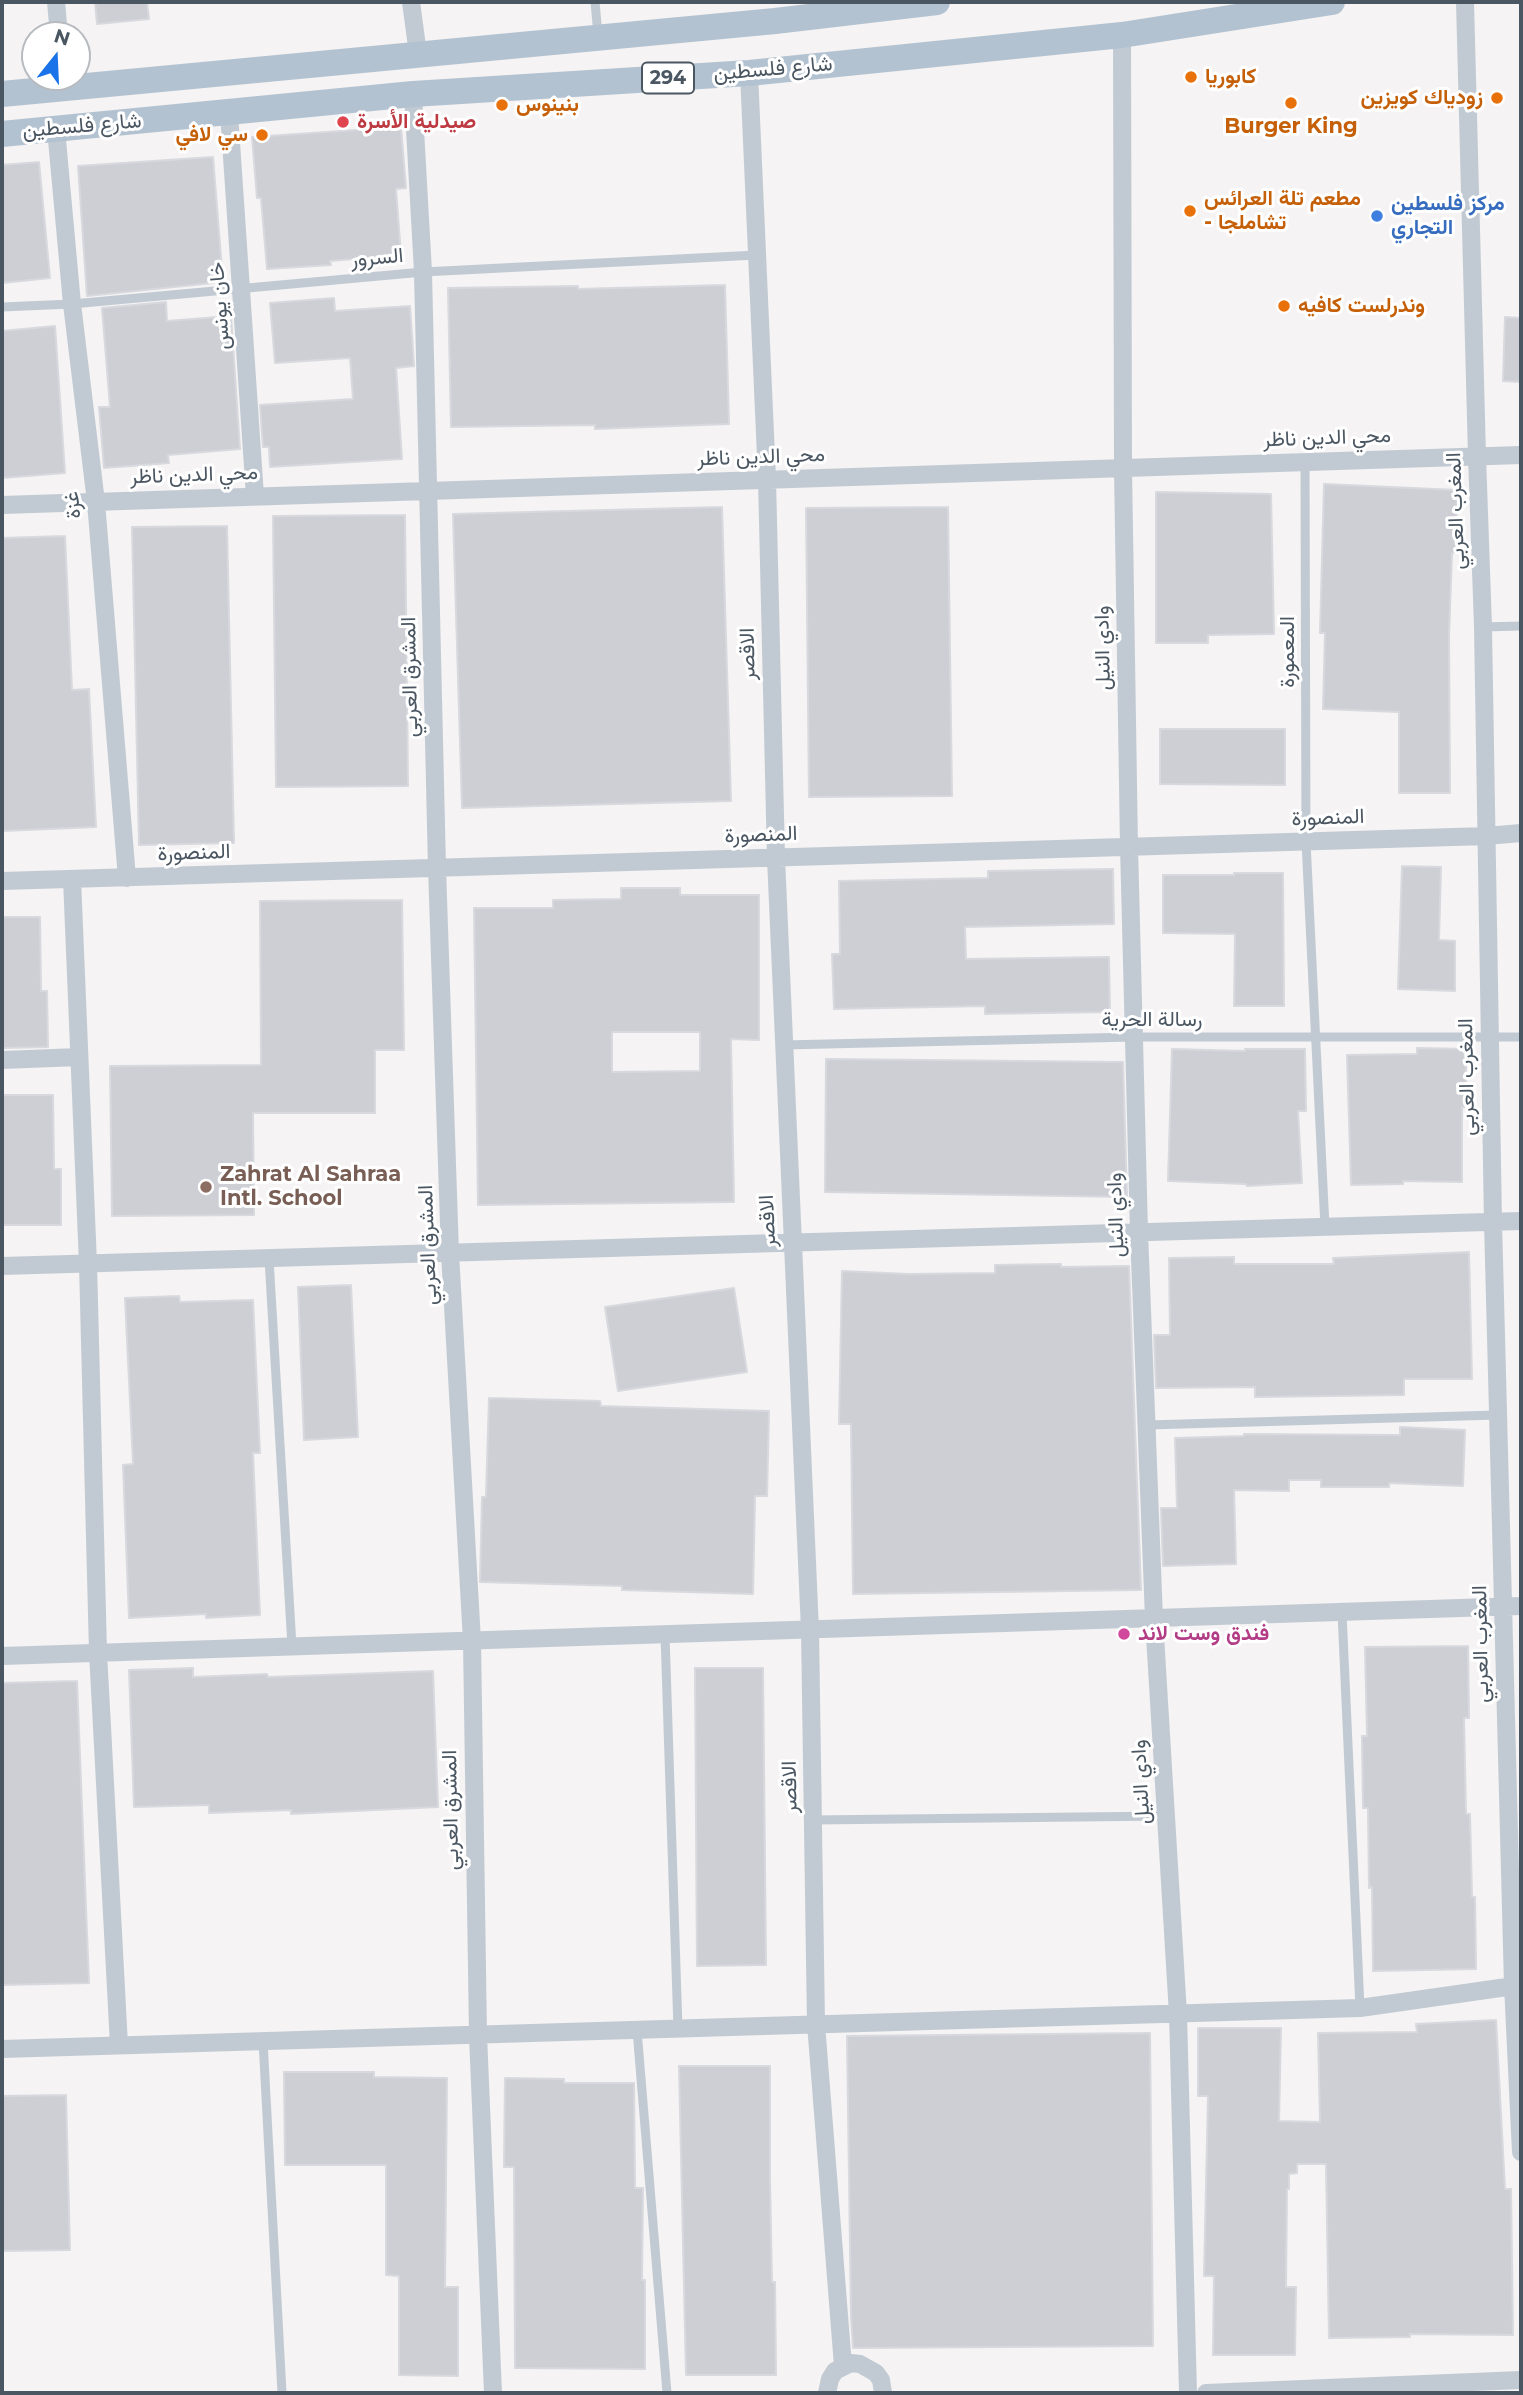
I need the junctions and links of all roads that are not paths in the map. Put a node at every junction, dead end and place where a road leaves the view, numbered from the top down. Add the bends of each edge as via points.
1 (55, 2) edge
2 (411, 2) edge
3 (595, 2) edge
4 (937, 2) edge
5 (1332, 2) edge
6 (1465, 2) edge
7 (774, 11) edge
8 (57, 21) edge
9 (1122, 35) junction
10 (599, 36) junction
11 (418, 54) junction
12 (749, 73) junction
13 (91, 81) edge
14 (21, 91) edge
15 (2, 94) edge
16 (413, 94) junction
17 (229, 113) junction
18 (56, 129) junction
19 (2, 134) edge
20 (757, 255) junction
21 (423, 272) junction
22 (242, 288) junction
23 (72, 303) junction
24 (2, 307) edge
25 (1521, 455) edge
26 (1477, 456) junction
27 (1305, 462) junction
28 (1123, 468) junction
29 (767, 479) junction
30 (428, 491) junction
31 (255, 496) junction
32 (96, 502) junction
33 (2, 505) edge
34 (1521, 626) edge
35 (1483, 627) junction
36 (1521, 833) edge
37 (1486, 836) junction
38 (1306, 842) junction
39 (1129, 847) junction
40 (776, 858) junction
41 (437, 868) junction
42 (127, 878) junction
43 (72, 879) junction
44 (2, 881) edge
45 (1134, 1037) junction
46 (1315, 1037) junction
47 (1489, 1037) junction
48 (1521, 1037) edge
49 (783, 1045) junction
50 (79, 1057) junction
51 (2, 1060) edge
52 (1521, 1221) edge
53 (1493, 1222) junction
54 (1325, 1227) junction
55 (1139, 1232) junction
56 (792, 1243) junction
57 (450, 1253) junction
58 (269, 1259) junction
59 (88, 1264) junction
60 (2, 1266) edge
61 (1498, 1415) junction
62 (1147, 1425) junction
63 (1512, 1607) edge
64 (1342, 1613) junction
65 (1154, 1619) junction
66 (810, 1630) junction
67 (665, 1634) junction
68 (471, 1641) junction
69 (292, 1646) junction
70 (98, 1653) junction
71 (2, 1656) edge
72 (1166, 1816) junction
73 (813, 1820) junction
74 (1517, 1985) edge
75 (1360, 2008) junction
76 (1178, 2014) junction
77 (816, 2024) junction
78 (678, 2029) junction
79 (637, 2030) junction
80 (478, 2035) junction
81 (262, 2041) junction
82 (119, 2045) junction
83 (2, 2049) edge
84 (1521, 2152) edge
85 (843, 2366) junction
86 (1521, 2380) edge
87 (282, 2393) edge
88 (493, 2393) edge
89 (667, 2393) edge
90 (827, 2393) edge
91 (883, 2393) edge
92 (1188, 2393) edge
93 (1206, 2393) edge

1 - 8 street
2 - 11 street
3 - 10 lane
4 - 7 main road, شارع فلسطين / 294
5 - 9 main road, شارع فلسطين / 294
6 - 26 street, المغرب العربي
7 - 10 main road, شارع فلسطين / 294
9 - 12 main road, شارع فلسطين / 294
9 - 28 street, وادي النيل
10 - 11 main road, شارع فلسطين / 294
11 - 13 main road, شارع فلسطين / 294
12 - 16 main road, شارع فلسطين / 294
12 - 20 street, الاقصر
14 - 15 main road, شارع فلسطين / 294
16 - 17 main road, شارع فلسطين / 294
16 - 21 street, المشرق العربي
17 - 18 main road, شارع فلسطين / 294
17 - 22 street, خان يونس
18 - 19 main road, شارع فلسطين / 294
18 - 23 street, غزة
20 - 21 lane, السرور
20 - 29 street, الاقصر
21 - 22 lane, السرور
21 - 30 street, المشرق العربي
22 - 23 lane, السرور
22 - 31 street, خان يونس
23 - 24 lane, السرور
23 - 32 street, غزة
25 - 26 street, محي الدين ناظر
26 - 27 street, محي الدين ناظر
26 - 35 street, المغرب العربي
27 - 28 street, محي الدين ناظر
27 - 38 lane, المعمورة
28 - 29 street, محي الدين ناظر
28 - 39 street, وادي النيل
29 - 30 street, محي الدين ناظر
29 - 40 street, الاقصر
30 - 31 street, محي الدين ناظر
30 - 41 street, المشرق العربي
31 - 32 street, محي الدين ناظر
32 - 33 street, محي الدين ناظر
32 - 42 street, غزة
34 - 35 lane
35 - 37 street, المغرب العربي
36 - 37 street, المنصورة
37 - 38 street, المنصورة
37 - 47 street, المغرب العربي
38 - 39 street, المنصورة
38 - 46 lane, المعمورة
39 - 40 street, المنصورة
39 - 45 street, وادي النيل
40 - 41 street, المنصورة
40 - 49 street, الاقصر
41 - 42 street, المنصورة
41 - 57 street, المشرق العربي
42 - 43 street, المنصورة
43 - 44 street, المنصورة
43 - 50 street
45 - 46 lane, رسالة الحرية
45 - 49 lane, رسالة الحرية
45 - 55 street, وادي النيل
46 - 47 lane, رسالة الحرية
46 - 54 lane, المعمورة
47 - 48 lane, رسالة الحرية
47 - 53 street, المغرب العربي
49 - 56 street, الاقصر
50 - 51 street
50 - 59 street
52 - 53 street
53 - 54 street
53 - 61 street, المغرب العربي
54 - 55 street
55 - 56 street
55 - 62 street, وادي النيل
56 - 57 street
56 - 66 street, الاقصر
57 - 58 street
57 - 68 street, المشرق العربي
58 - 59 street
58 - 69 lane
59 - 60 street
59 - 70 street
61 - 62 lane
61 - 63 street, المغرب العربي
62 - 65 street, وادي النيل
63 - 64 street
63 - 74 street, المغرب العربي
64 - 65 street
64 - 75 lane
65 - 66 street
65 - 72 street, وادي النيل
66 - 67 street
66 - 73 street, الاقصر
67 - 68 street
67 - 78 lane
68 - 69 street
68 - 80 street, المشرق العربي
69 - 70 street
70 - 71 street
70 - 82 street
72 - 73 lane
72 - 76 street, وادي النيل
73 - 77 street, الاقصر
74 - 75 street
74 - 84 street, المغرب العربي
75 - 76 street
76 - 77 street
76 - 92 street, وادي النيل
77 - 78 street
77 - 85 street, الاقصر
78 - 79 street
79 - 80 street
79 - 89 lane
80 - 81 street
80 - 88 street, المشرق العربي
81 - 82 street
81 - 87 lane
82 - 83 street
85 - 90 street via 830,2379
85 - 91 street via 869,2367 881,2380
86 - 93 street

